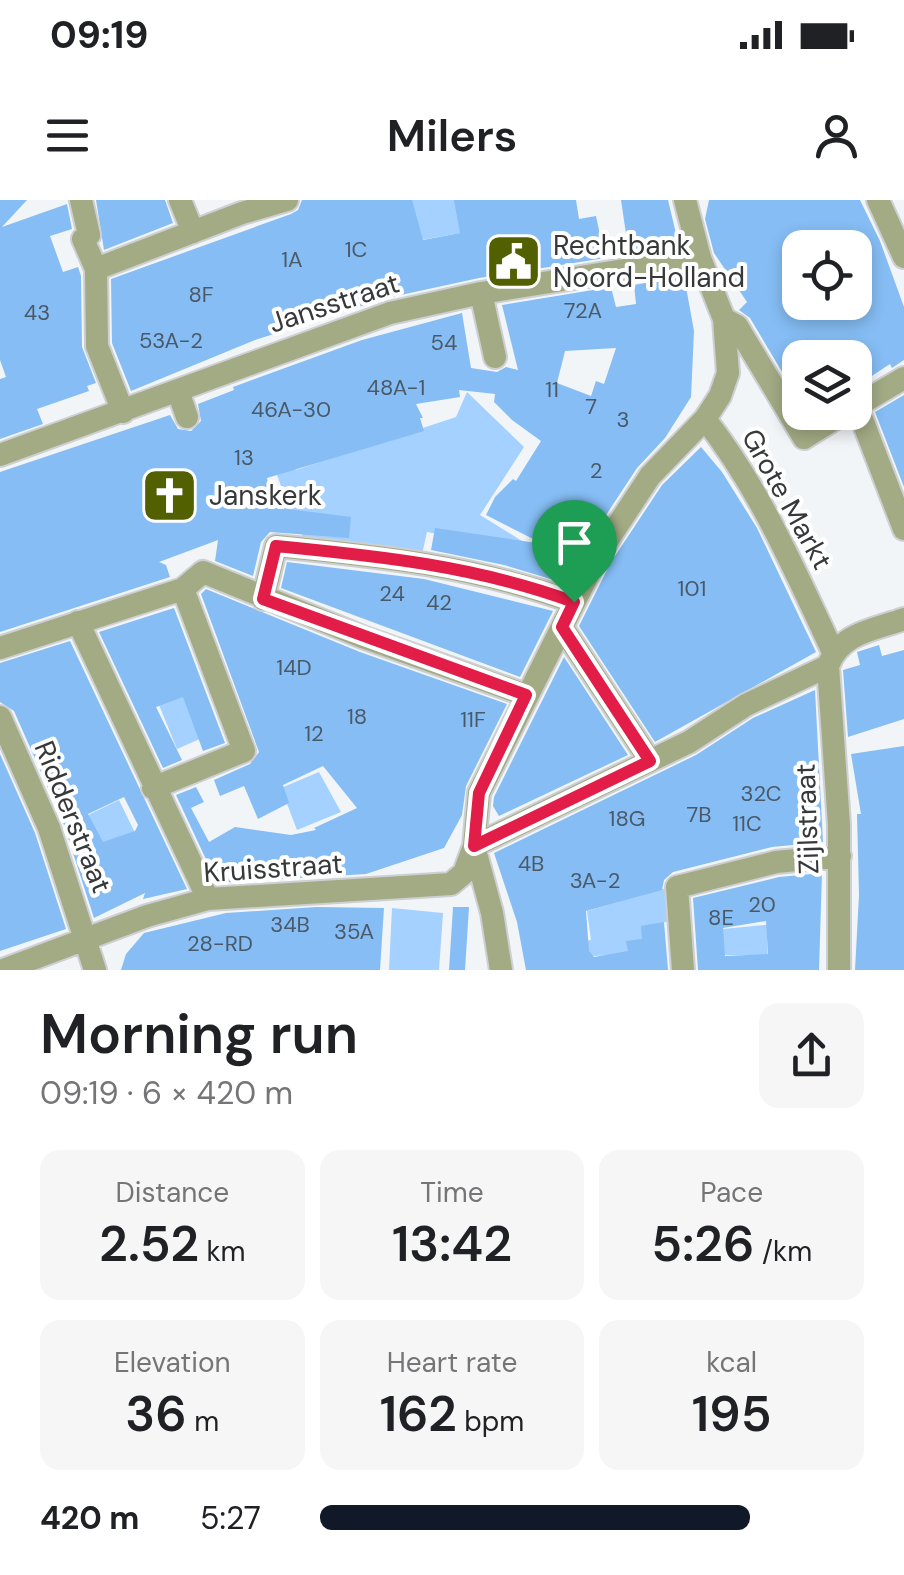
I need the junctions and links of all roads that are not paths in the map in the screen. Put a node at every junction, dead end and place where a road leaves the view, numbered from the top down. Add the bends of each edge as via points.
1 (81, 200) edge
2 (180, 200) edge
3 (287, 200) edge
4 (685, 200) edge
5 (878, 200) edge
6 (194, 232) junction
7 (904, 256) edge
8 (700, 258) junction
9 (96, 269) junction
10 (481, 293) junction
11 (724, 320) junction
12 (495, 357) dead end
13 (904, 378) edge
14 (178, 392) junction
15 (872, 397) edge
16 (782, 401) edge
17 (123, 412) junction
18 (187, 417) dead end
19 (705, 419) junction
20 (862, 430) edge
21 (0, 455) edge
22 (904, 527) edge
23 (183, 590) junction
24 (263, 599) junction
25 (574, 602) junction
26 (904, 619) edge
27 (78, 622) junction
28 (562, 627) junction
29 (0, 648) edge
30 (830, 659) junction
31 (526, 695) junction
32 (0, 717) edge
33 (650, 761) junction
34 (153, 788) junction
35 (474, 846) junction
36 (840, 856) junction
37 (208, 899) junction
38 (88, 940) junction
39 (3, 970) edge
40 (95, 970) edge
41 (500, 970) edge
42 (683, 970) edge
43 (839, 970) edge

1 - 9 street via 89,235 83,238
2 - 6 street
3 - 6 street
4 - 8 street, Grote Markt
5 - 7 street
6 - 9 street
8 - 10 street, Jansstraat
8 - 11 street, Grote Markt
9 - 17 street via 97,346
10 - 12 street
10 - 14 street, Jansstraat via 390,313
11 - 16 street, Grote Markt via 737,326
11 - 19 street, Grote Markt via 728,373
13 - 15 street
14 - 17 street, Jansstraat
14 - 18 street
17 - 21 street, Jansstraat
19 - 25 street via 631,502
19 - 30 street, Grote Markt via 734,456 781,541
20 - 22 street
23 - 24 street via 203,572
23 - 27 street
23 - 34 street via 244,751
24 - 25 street via 276,546 510,579
24 - 31 street
25 - 28 street
26 - 30 street via 846,639
27 - 29 street
27 - 34 street
28 - 31 street
28 - 33 street
30 - 33 street
30 - 36 street, Zijlstraat
31 - 35 street via 479,793
32 - 38 street, Ridderstraat
33 - 35 street
34 - 37 street
35 - 37 street, Kruisstraat via 464,873 451,884
35 - 41 street
36 - 42 street via 776,862 677,887
36 - 43 street, Zijlstraat
37 - 38 street, Kruisstraat
38 - 39 street, Kruisstraat
38 - 40 street, Ridderstraat

